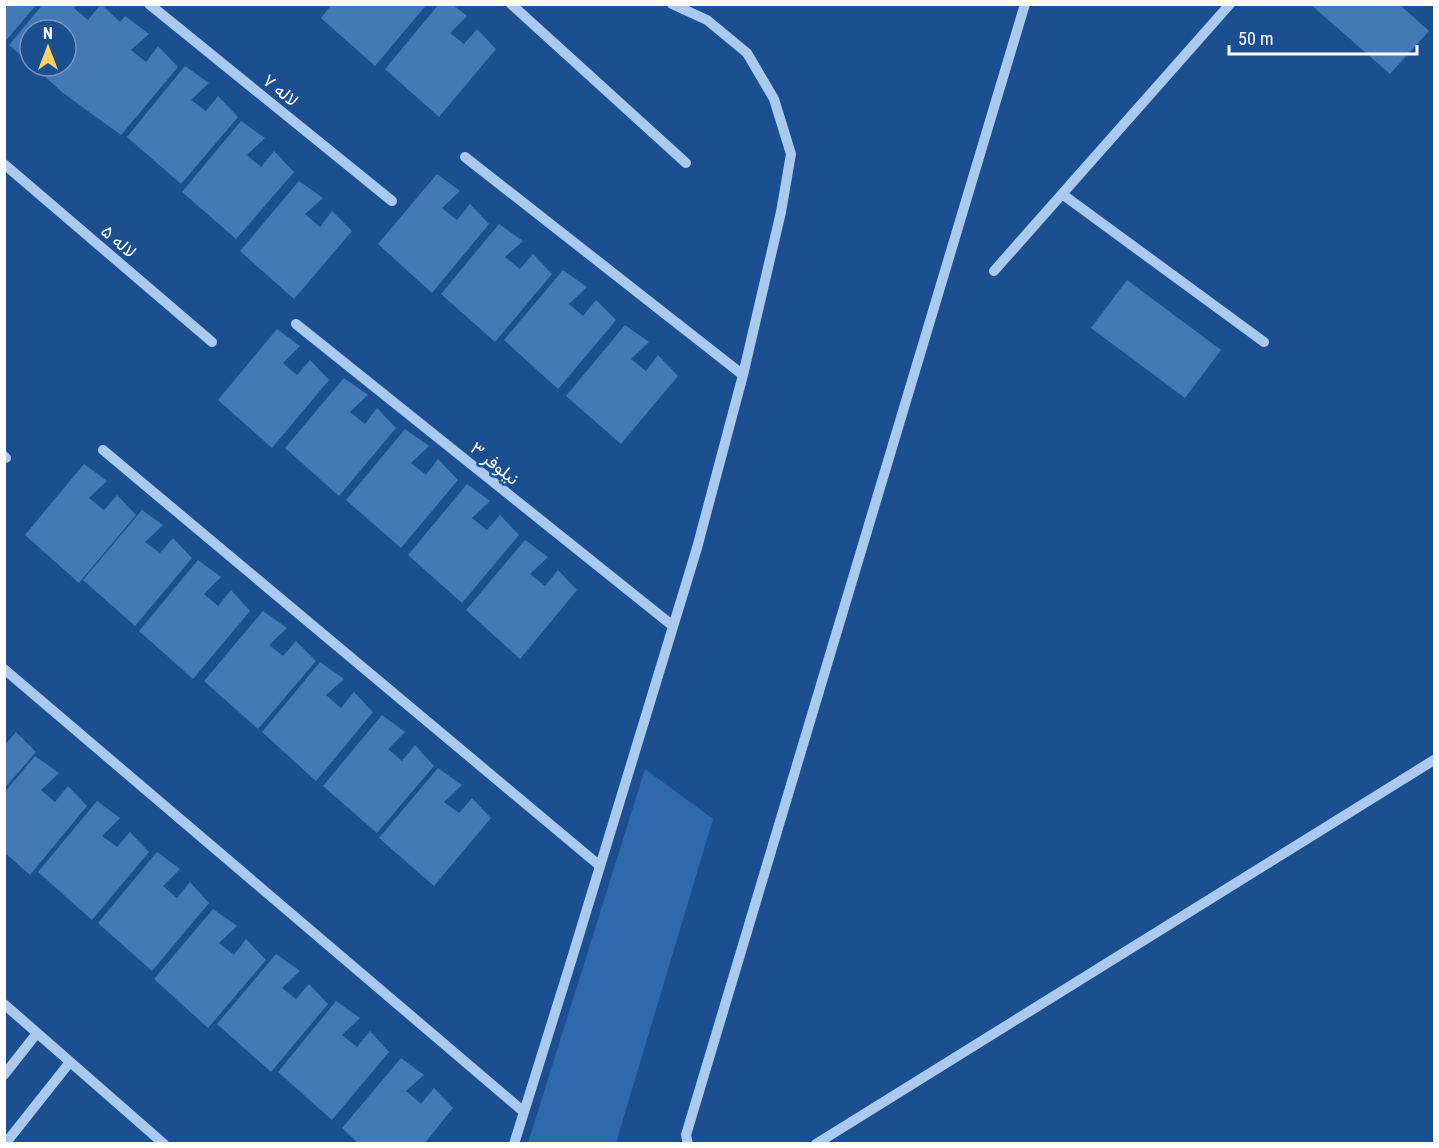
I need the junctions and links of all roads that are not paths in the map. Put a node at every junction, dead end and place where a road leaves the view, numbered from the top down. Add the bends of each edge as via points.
1 (149, 4) edge
2 (511, 4) edge
3 (672, 4) edge
4 (1025, 4) edge
5 (1230, 4) edge
6 (465, 157) dead end
7 (686, 163) dead end
8 (4, 164) edge
9 (1062, 194) junction
10 (392, 201) dead end
11 (994, 271) dead end
12 (296, 324) dead end
13 (212, 342) dead end
14 (1264, 342) dead end
15 (743, 375) junction
16 (103, 450) dead end
17 (673, 626) junction
18 (4, 669) edge
19 (1434, 760) edge
20 (600, 866) junction
21 (4, 1004) edge
22 (37, 1033) junction
23 (70, 1062) junction
24 (4, 1075) edge
25 (524, 1112) junction
26 (5, 1143) edge
27 (164, 1143) edge
28 (514, 1143) edge
29 (688, 1143) edge
30 (816, 1143) edge

1 - 10 street, لاله ٧
2 - 7 street
3 - 15 street via 707,20 747,53 774,99 790,154 781,212
4 - 29 street via 686,1135
5 - 9 street
6 - 15 street
8 - 13 street, لاله ۵
9 - 11 street
9 - 14 street
12 - 17 street, نیلوفر ٣
15 - 17 street
16 - 20 street
17 - 20 street
18 - 25 street
19 - 30 street
20 - 25 street
21 - 22 street
22 - 23 street
22 - 24 street
23 - 26 street
23 - 27 street
25 - 28 street

